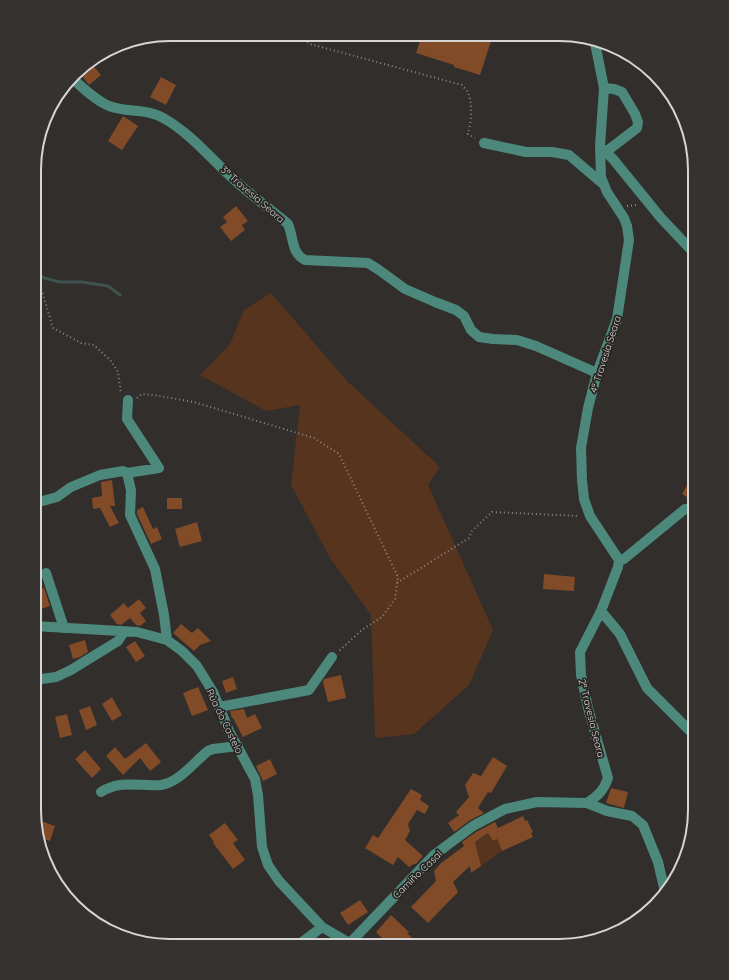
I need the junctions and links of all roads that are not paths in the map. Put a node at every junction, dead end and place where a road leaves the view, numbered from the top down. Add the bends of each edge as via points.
1 (596, 46) edge
2 (76, 82) edge
3 (604, 88) junction
4 (484, 143) road end
5 (603, 148) junction
6 (603, 184) junction
7 (688, 247) edge
8 (597, 373) junction
9 (128, 400) road end
10 (127, 473) junction
11 (41, 501) edge
12 (688, 509) edge
13 (618, 560) junction
14 (46, 573) dead end
15 (601, 611) junction
16 (41, 626) edge
17 (64, 628) junction
18 (124, 632) junction
19 (167, 640) junction
20 (332, 657) road end
21 (41, 679) edge
22 (219, 707) junction
23 (688, 729) edge
24 (238, 746) junction
25 (101, 792) dead end
26 (587, 803) junction
27 (663, 885) edge
28 (322, 927) junction
29 (306, 939) edge
30 (343, 939) edge
31 (357, 939) edge

1 - 3 street, 4ª Travesía Seara
2 - 8 street, 3ª Travesía Seara via 109,106 144,111 163,117 177,126 228,174 288,224 299,257 305,260 368,263 405,289 456,310 464,316 471,330 479,337 517,340
3 - 5 street, 4ª Travesía Seara
3 - 5 street via 622,92 638,122 637,128
4 - 6 street via 526,152 569,155
5 - 6 street, 4ª Travesía Seara
5 - 7 street
6 - 8 street, 4ª Travesía Seara via 624,218 629,240 617,319
8 - 13 street, 4ª Travesía Seara via 581,448 583,493 590,516
9 - 10 street via 127,419 159,468
10 - 11 street via 123,471 100,475 70,487 57,497
10 - 19 street via 131,490 130,515 155,569
12 - 13 street via 624,559
13 - 15 street, 2ª Travesía Seara via 618,567
14 - 17 street
15 - 23 street via 620,634 647,688
15 - 26 street, 2ª Travesía Seara via 580,652 581,675 588,708 608,778 604,788
16 - 17 street, Rúa do Castelo
17 - 18 street, Rúa do Castelo
18 - 19 street, Rúa do Castelo via 137,632
18 - 21 street via 118,641 70,670 56,677
19 - 22 street, Rúa do Castelo via 197,666
20 - 22 street via 309,690
22 - 24 street, Rúa do Castelo
24 - 25 street via 208,751 170,782 161,785 121,784
24 - 28 street, Rúa do Castelo via 255,779 262,847 268,865 279,882
26 - 27 street via 606,811 632,816 643,826 658,862
26 - 31 street, Camiño Casal via 537,802 505,809 473,826 434,855
28 - 29 street
28 - 30 street, Rúa do Castelo

